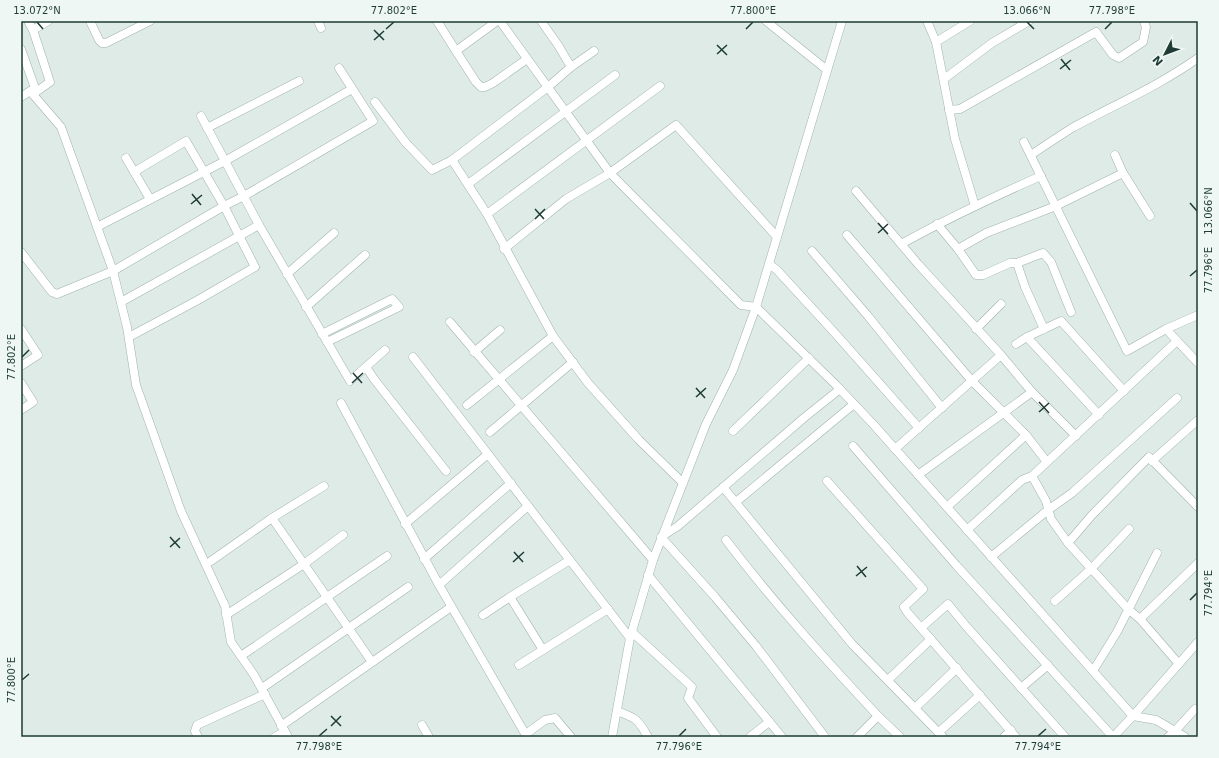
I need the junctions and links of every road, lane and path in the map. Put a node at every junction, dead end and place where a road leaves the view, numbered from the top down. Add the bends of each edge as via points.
1 (28, 21) edge
2 (48, 21) edge
3 (90, 21) edge
4 (150, 21) edge
5 (437, 21) edge
6 (498, 21) edge
7 (541, 21) edge
8 (766, 21) edge
9 (842, 21) edge
10 (927, 21) edge
11 (970, 21) edge
12 (1029, 21) edge
13 (1144, 21) edge
14 (33, 30) junction
15 (936, 42) junction
16 (21, 49) edge
17 (456, 51) junction
18 (594, 51) dead end
19 (1198, 58) edge
20 (527, 59) junction
21 (571, 67) junction
22 (339, 68) dead end
23 (827, 70) junction
24 (616, 75) dead end
25 (944, 79) junction
26 (299, 81) dead end
27 (660, 86) dead end
28 (548, 87) junction
29 (352, 90) junction
30 (34, 93) junction
31 (21, 97) edge
32 (375, 102) dead end
33 (949, 110) junction
34 (565, 112) junction
35 (201, 116) dead end
36 (207, 128) junction
37 (586, 140) junction
38 (1024, 142) dead end
39 (1031, 155) junction
40 (1115, 155) dead end
41 (126, 158) dead end
42 (452, 160) junction
43 (225, 161) junction
44 (134, 172) junction
45 (203, 172) junction
46 (610, 173) junction
47 (1123, 173) junction
48 (1041, 176) junction
49 (468, 184) junction
50 (856, 191) dead end
51 (244, 196) junction
52 (150, 199) junction
53 (224, 206) junction
54 (975, 206) junction
55 (1056, 206) junction
56 (487, 214) junction
57 (1150, 216) dead end
58 (936, 224) junction
59 (259, 225) junction
60 (97, 227) junction
61 (334, 233) dead end
62 (847, 235) dead end
63 (239, 236) junction
64 (777, 236) junction
65 (901, 244) junction
66 (504, 248) junction
67 (958, 249) junction
68 (812, 251) dead end
69 (21, 252) edge
70 (365, 255) dead end
71 (1017, 263) junction
72 (769, 264) junction
73 (113, 271) junction
74 (288, 274) junction
75 (121, 302) junction
76 (1001, 304) dead end
77 (306, 307) junction
78 (756, 308) junction
79 (1071, 312) dead end
80 (1198, 315) edge
81 (450, 322) dead end
82 (976, 328) junction
83 (21, 329) edge
84 (1044, 329) junction
85 (1166, 329) junction
86 (500, 330) dead end
87 (322, 334) junction
88 (553, 336) junction
89 (129, 337) junction
90 (1026, 337) junction
91 (1177, 341) junction
92 (327, 342) junction
93 (1016, 344) dead end
94 (386, 350) dead end
95 (474, 352) junction
96 (1001, 355) junction
97 (413, 357) dead end
98 (809, 358) junction
99 (573, 362) junction
100 (1198, 363) edge
101 (21, 366) edge
102 (366, 367) junction
103 (498, 379) junction
104 (972, 381) junction
105 (21, 383) edge
106 (840, 389) junction
107 (1124, 391) junction
108 (1032, 392) junction
109 (1177, 398) dead end
110 (341, 403) dead end
111 (854, 404) junction
112 (467, 405) dead end
113 (522, 407) junction
114 (942, 408) junction
115 (21, 410) edge
116 (1004, 412) junction
117 (1099, 415) junction
118 (1198, 420) edge
119 (919, 428) junction
120 (733, 431) dead end
121 (490, 432) dead end
122 (1026, 436) junction
123 (1076, 436) junction
124 (853, 446) dead end
125 (895, 449) junction
126 (488, 454) junction
127 (1152, 461) junction
128 (1048, 462) junction
129 (446, 471) dead end
130 (918, 475) junction
131 (1032, 476) junction
132 (827, 481) dead end
133 (511, 483) junction
134 (683, 483) junction
135 (324, 486) dead end
136 (723, 487) junction
137 (736, 502) junction
138 (528, 506) junction
139 (947, 507) junction
140 (1198, 507) edge
141 (1048, 510) junction
142 (272, 518) junction
143 (405, 524) junction
144 (1129, 529) dead end
145 (967, 530) junction
146 (343, 536) dead end
147 (662, 538) junction
148 (726, 540) dead end
149 (1068, 543) junction
150 (1157, 553) dead end
151 (387, 556) dead end
152 (991, 557) junction
153 (424, 559) junction
154 (570, 560) junction
155 (653, 560) junction
156 (211, 561) dead end
157 (1198, 563) edge
158 (304, 564) junction
159 (1091, 568) junction
160 (648, 575) junction
161 (439, 585) junction
162 (408, 587) dead end
163 (510, 597) junction
164 (327, 598) junction
165 (1054, 601) dead end
166 (451, 607) junction
167 (608, 609) junction
168 (1128, 609) junction
169 (226, 615) junction
170 (483, 615) dead end
171 (1140, 619) junction
172 (348, 627) junction
173 (922, 628) junction
174 (631, 635) junction
175 (931, 639) junction
176 (1198, 642) edge
177 (543, 650) junction
178 (241, 656) junction
179 (372, 662) junction
180 (1179, 664) junction
181 (519, 665) dead end
182 (1048, 665) junction
183 (957, 668) junction
184 (1093, 671) junction
185 (888, 680) junction
186 (1021, 688) junction
187 (265, 690) junction
188 (980, 695) junction
189 (915, 708) junction
190 (1195, 709) dead end
191 (616, 711) junction
192 (878, 716) junction
193 (1133, 716) junction
194 (769, 722) junction
195 (422, 725) dead end
196 (282, 726) junction
197 (1176, 731) junction
198 (1014, 734) edge
199 (526, 735) edge
200 (941, 735) edge
201 (281, 736) edge
202 (198, 737) edge
203 (429, 737) edge
204 (571, 737) edge
205 (612, 737) edge
206 (648, 737) edge
207 (717, 737) edge
208 (750, 737) edge
209 (782, 737) edge
210 (825, 737) edge
211 (857, 737) edge
212 (900, 737) edge
213 (1004, 737) edge
214 (1065, 737) edge
215 (1113, 737) edge
216 (1168, 737) edge
217 (1185, 737) edge

1 - 14 street
2 - 14 street
3 - 4 street via 102,43
5 - 17 street
6 - 17 street
6 - 20 street
7 - 21 street
8 - 23 street
9 - 23 street
10 - 15 street
11 - 15 street
12 - 25 street via 992,43
13 - 33 street via 1146,27 1142,42 1119,58 1113,55 1096,32 960,109
14 - 30 street via 50,82
15 - 25 street
16 - 30 street
17 - 20 street via 482,87 494,83
18 - 21 street
19 - 39 street via 1073,128
20 - 28 street
21 - 28 street
22 - 29 street
23 - 64 street
24 - 34 street
25 - 33 street
26 - 36 street
27 - 37 street
28 - 34 street
28 - 42 street
29 - 43 street
29 - 51 street via 373,121
30 - 31 street via 30,91
30 - 60 street via 60,126
32 - 42 street via 406,143 432,170
33 - 54 street
34 - 37 street
34 - 49 street
35 - 36 street
36 - 43 street
37 - 46 street
37 - 56 street
38 - 39 street
39 - 48 street
40 - 47 street
41 - 44 street
42 - 49 street
43 - 45 street
43 - 51 street
44 - 45 street via 186,141
44 - 52 street
45 - 52 street
45 - 53 street
46 - 64 street via 676,126
46 - 66 street via 566,199
46 - 78 street via 741,305
47 - 55 street
47 - 57 street
48 - 54 street
48 - 55 street
49 - 56 street
50 - 65 street
51 - 53 street
51 - 59 street
52 - 60 street
53 - 63 street
53 - 73 street
54 - 58 street
55 - 67 street via 986,233
55 - 85 street via 1127,351
56 - 66 street
58 - 65 street
58 - 67 street
59 - 63 street
59 - 74 street
60 - 73 street
61 - 74 street
62 - 104 street
63 - 75 street
63 - 89 street via 255,267
64 - 72 street
65 - 82 street
66 - 88 street
67 - 71 street via 976,275
68 - 114 street
69 - 73 street via 52,292 57,294
70 - 77 street
71 - 79 street via 1043,253 1051,262
71 - 84 street
72 - 78 street
72 - 119 street via 828,325
73 - 75 street
74 - 77 street
75 - 89 street
76 - 82 street
77 - 87 street
78 - 98 street
78 - 134 street via 733,370 706,424
80 - 85 street
81 - 95 street
82 - 96 street
83 - 101 street via 38,355
84 - 90 street
84 - 107 street via 1061,321
85 - 91 street
86 - 95 street
87 - 92 street
87 - 92 street via 392,299 398,307
88 - 99 street
88 - 103 street
89 - 169 street via 136,385 181,511 225,606
90 - 93 street
90 - 117 street
91 - 100 street
91 - 107 street
92 - 102 street via 350,381
94 - 102 street
95 - 103 street
96 - 104 street
96 - 108 street
97 - 126 street
98 - 106 street
98 - 120 street
99 - 113 street
99 - 134 street via 588,383 639,440
102 - 129 street
103 - 112 street
103 - 113 street
104 - 114 street
104 - 116 street
105 - 115 street via 34,402
106 - 111 street
106 - 136 street
107 - 117 street
108 - 116 street
108 - 123 street
109 - 141 street via 1072,493
110 - 143 street
111 - 125 street
111 - 137 street
113 - 121 street
113 - 155 street
114 - 119 street
116 - 122 street
116 - 130 street
117 - 123 street
118 - 127 street
119 - 125 street
122 - 128 street
122 - 139 street
123 - 128 street
124 - 182 street via 956,565
125 - 130 street
126 - 133 street
126 - 143 street
127 - 140 street
127 - 149 street via 1149,458
128 - 131 street
130 - 139 street
131 - 141 street via 1046,501
131 - 145 street via 1022,480
132 - 173 street via 922,589 904,607
133 - 138 street
133 - 153 street
134 - 147 street
135 - 142 street
136 - 137 street
136 - 147 street
137 - 185 street via 852,644
138 - 154 street
138 - 161 street
139 - 145 street
141 - 149 street via 1051,519
141 - 152 street
142 - 156 street
142 - 158 street
143 - 153 street
144 - 159 street
145 - 152 street
146 - 158 street
147 - 155 street
147 - 210 street via 756,646
148 - 192 street via 753,577
149 - 159 street
150 - 168 street
151 - 164 street
152 - 184 street
153 - 161 street
154 - 163 street
154 - 167 street
155 - 160 street
157 - 171 street
158 - 164 street
158 - 169 street
159 - 165 street
159 - 168 street
160 - 174 street
160 - 194 street
161 - 166 street
162 - 172 street
163 - 170 street
163 - 177 street
164 - 172 street
164 - 178 street
166 - 179 street
166 - 199 street
167 - 174 street
167 - 177 street
168 - 171 street
168 - 184 street
169 - 178 street via 231,642
171 - 180 street
172 - 179 street
172 - 187 street
173 - 175 street
173 - 186 street via 948,604
174 - 191 street
174 - 207 street via 692,687 688,698
175 - 183 street
175 - 185 street
176 - 180 street
177 - 181 street
178 - 187 street
179 - 196 street
180 - 193 street
182 - 186 street
182 - 215 street
183 - 188 street
183 - 189 street
184 - 193 street
185 - 189 street
186 - 214 street
187 - 196 street
187 - 202 street via 198,725 195,731
188 - 198 street
188 - 200 street
189 - 200 street
190 - 197 street
191 - 205 street
191 - 206 street via 635,717
192 - 211 street
192 - 212 street
193 - 197 street via 1156,720
193 - 215 street
194 - 208 street
194 - 209 street
195 - 203 street
196 - 201 street
197 - 216 street
197 - 217 street
198 - 213 street
199 - 204 street via 545,720 555,718

